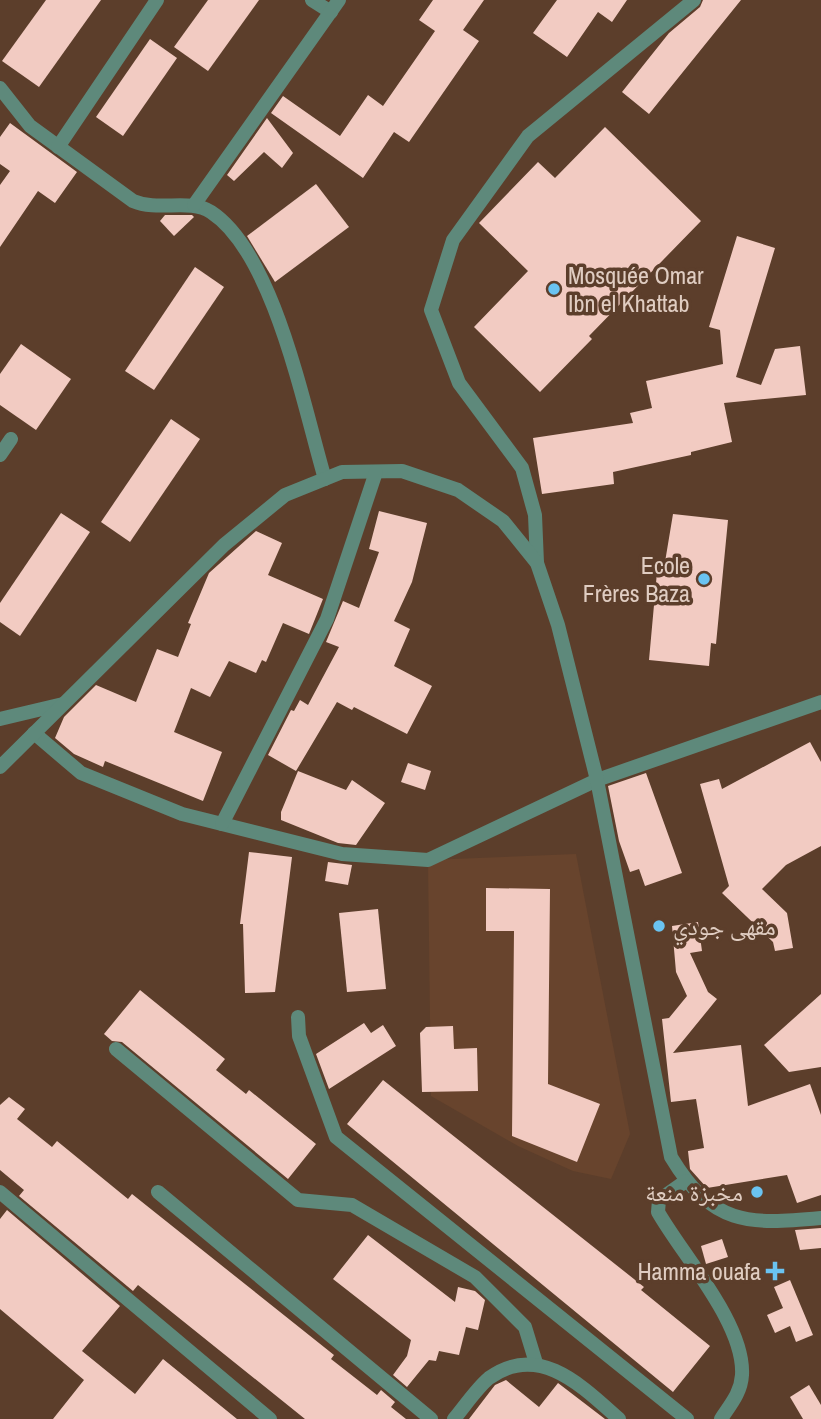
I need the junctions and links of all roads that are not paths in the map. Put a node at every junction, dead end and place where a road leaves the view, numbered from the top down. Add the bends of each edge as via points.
1 (157, 0) edge
2 (313, 0) edge
3 (694, 0) edge
4 (335, 6) edge
5 (2, 98) edge
6 (58, 147) junction
7 (194, 205) junction
8 (11, 439) dead end
9 (0, 455) edge
10 (376, 472) junction
11 (326, 479) junction
12 (537, 563) junction
13 (821, 702) edge
14 (64, 703) junction
15 (0, 719) edge
16 (34, 733) junction
17 (0, 767) edge
18 (597, 780) junction
19 (222, 824) junction
20 (298, 1017) dead end
21 (116, 1049) dead end
22 (685, 1181) junction
23 (0, 1192) edge
24 (158, 1192) dead end
25 (821, 1218) edge
26 (536, 1363) junction
27 (270, 1419) edge
28 (431, 1419) edge
29 (454, 1419) edge
30 (619, 1419) edge
31 (687, 1419) edge
32 (721, 1419) edge

1 - 6 street
2 - 4 street
3 - 12 street via 528,136 453,240 431,310 459,383 522,468 535,515
4 - 7 street
5 - 6 street
6 - 7 street via 133,201 148,207
7 - 11 street via 210,211 229,228 251,258 277,315
8 - 9 street
10 - 11 street via 342,472
10 - 12 street via 402,471 458,490 503,522
10 - 19 street via 327,619
11 - 14 street via 285,495 224,545
12 - 18 street via 558,625
13 - 18 street
14 - 15 street
14 - 16 street
16 - 17 street
16 - 19 street via 81,773 182,814
18 - 19 street via 428,860 342,854
18 - 22 street via 671,1157
20 - 31 street via 299,1036 336,1137
21 - 26 street via 298,1200 352,1205 475,1276 525,1327
22 - 25 street via 706,1203 737,1218 777,1222
22 - 32 street via 659,1200 658,1212 735,1338 742,1375 738,1394
23 - 27 street
24 - 28 street
26 - 29 street via 513,1365 488,1379
26 - 30 street via 560,1373

